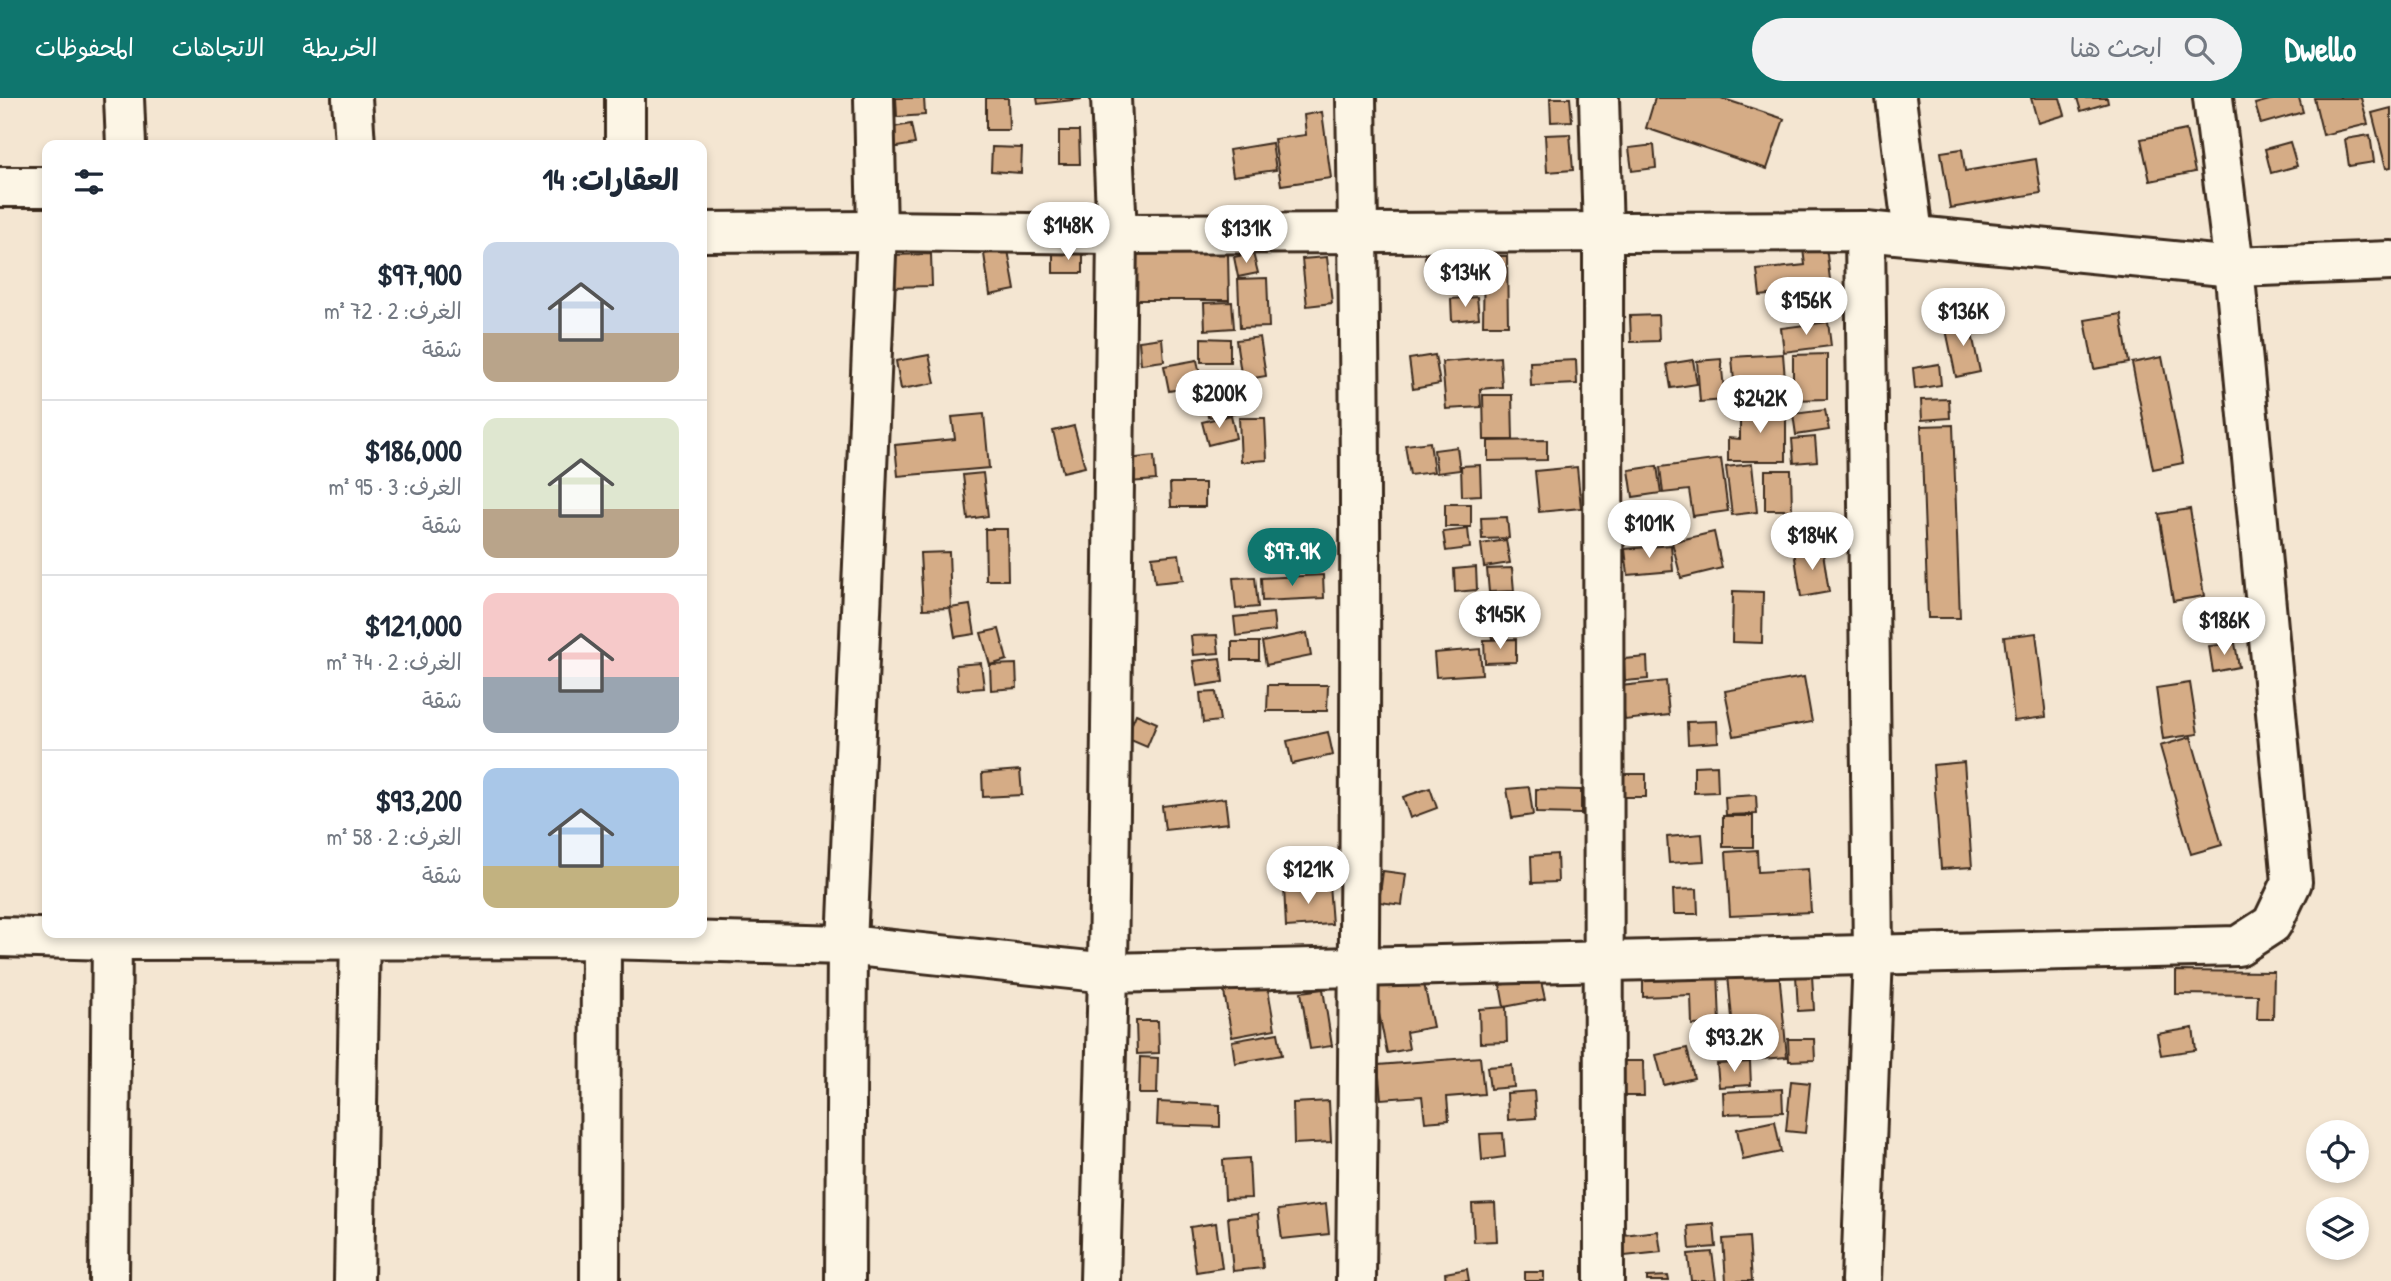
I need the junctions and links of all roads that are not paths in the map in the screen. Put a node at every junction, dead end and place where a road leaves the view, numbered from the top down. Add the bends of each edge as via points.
1 (124, 98) edge
2 (352, 98) edge
3 (625, 98) edge
4 (874, 98) edge
5 (1111, 98) edge
6 (1356, 98) edge
7 (1599, 98) edge
8 (1896, 98) edge
9 (2213, 98) edge
10 (126, 140) edge
11 (355, 140) edge
12 (625, 140) edge
13 (0, 187) edge
14 (42, 187) edge
15 (877, 231) junction
16 (1865, 231) junction
17 (707, 232) edge
18 (1604, 232) junction
19 (1358, 233) junction
20 (1117, 234) junction
21 (1913, 235) junction
22 (2391, 261) edge
23 (2234, 267) junction
24 (0, 937) edge
25 (42, 937) edge
26 (112, 938) edge
27 (360, 938) edge
28 (601, 938) edge
29 (656, 938) edge
30 (847, 945) junction
31 (1873, 954) junction
32 (1603, 961) junction
33 (1359, 967) junction
34 (1108, 973) junction
35 (109, 1281) edge
36 (354, 1281) edge
37 (600, 1281) edge
38 (845, 1281) edge
39 (1100, 1281) edge
40 (1356, 1281) edge
41 (1604, 1281) edge
42 (1861, 1281) edge

1 - 10 street
2 - 11 street
3 - 12 street
4 - 15 street
5 - 20 street
6 - 19 street
7 - 18 street
8 - 21 street
9 - 23 street
13 - 14 street
15 - 17 street
15 - 20 street
15 - 30 street
16 - 18 street
16 - 21 street
16 - 31 street
18 - 19 street
18 - 32 street
19 - 20 street
19 - 33 street
20 - 34 street
21 - 23 street
22 - 23 street
23 - 31 street via 2292,882 2272,924 2238,946
24 - 25 street
26 - 35 street
27 - 36 street
28 - 37 street
29 - 30 street
30 - 34 street
30 - 38 street
31 - 32 street
31 - 42 street
32 - 33 street
32 - 41 street
33 - 34 street
33 - 40 street
34 - 39 street

